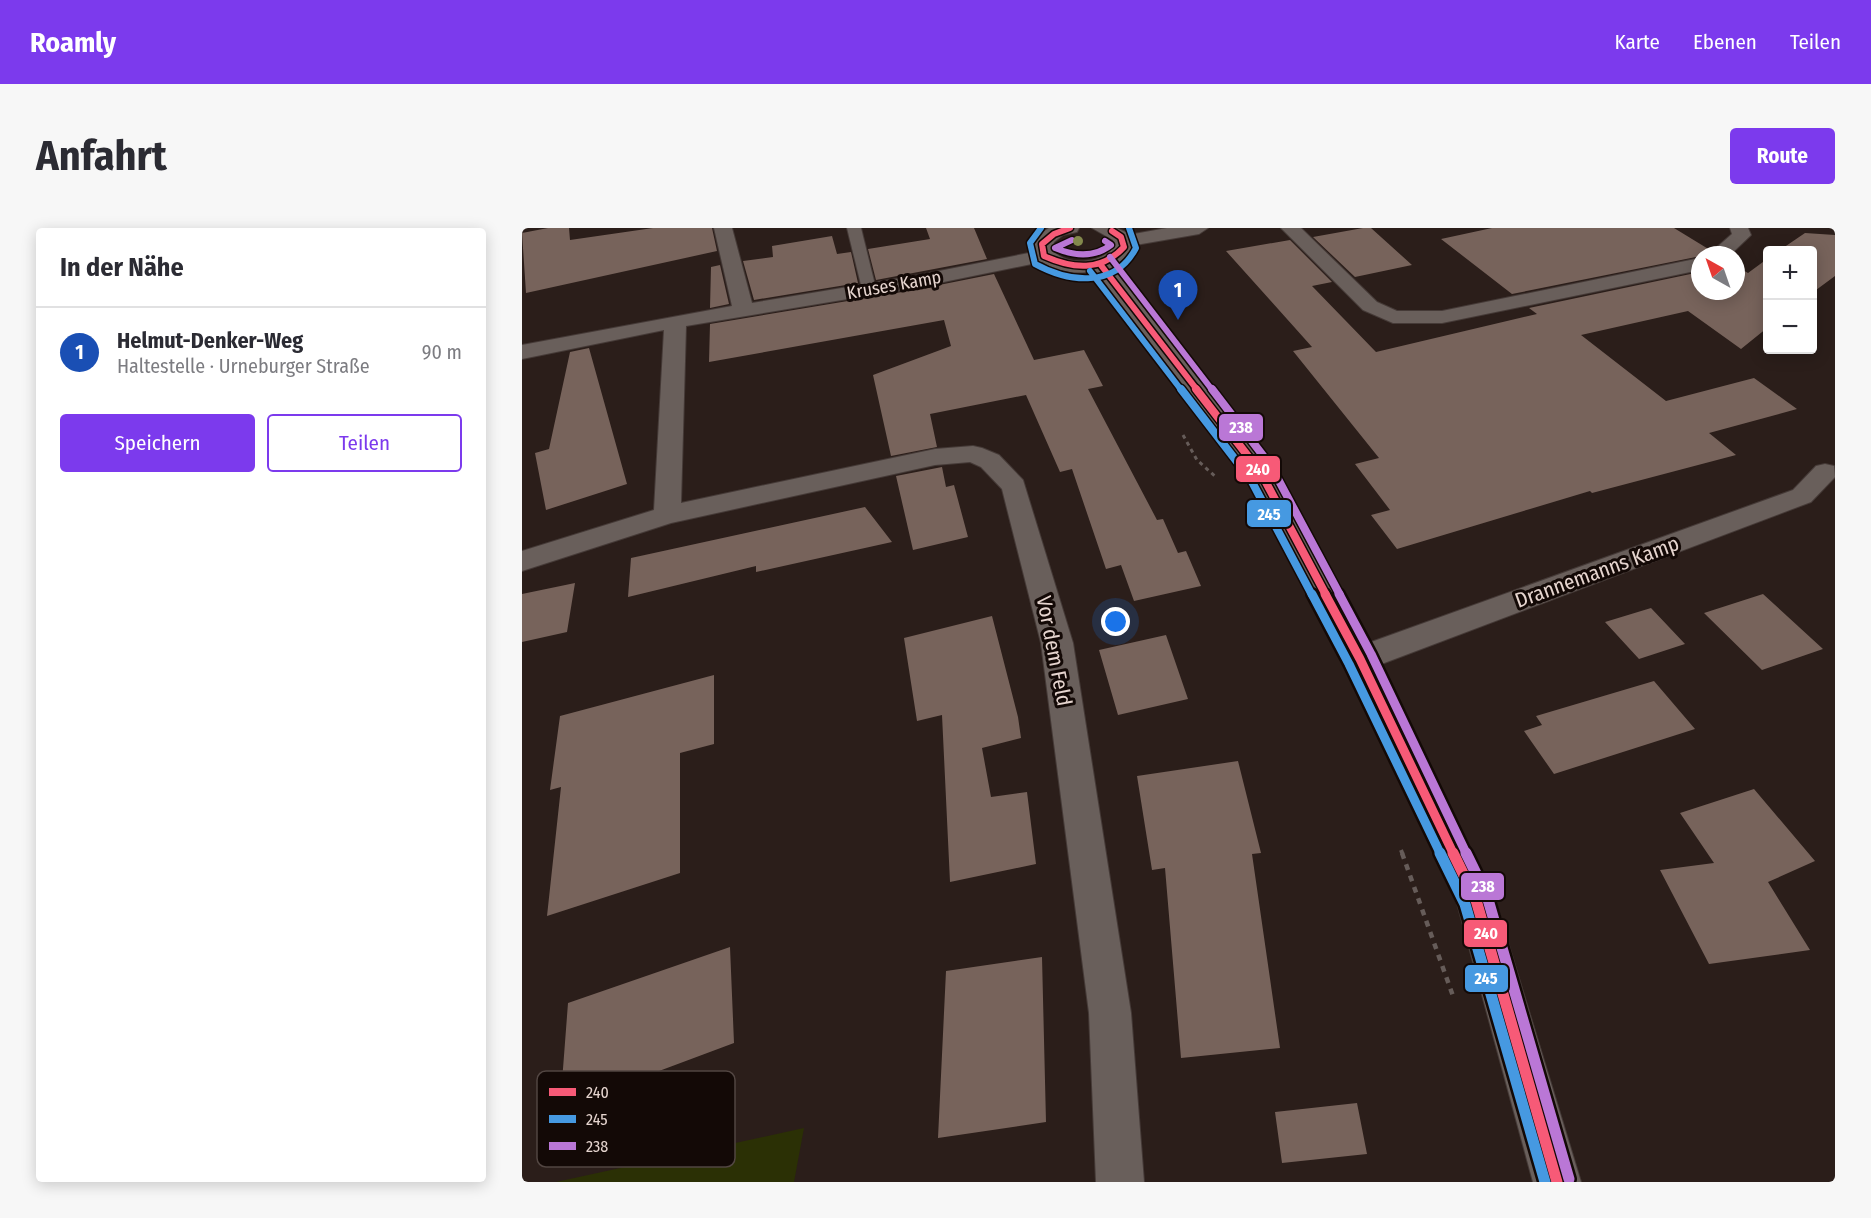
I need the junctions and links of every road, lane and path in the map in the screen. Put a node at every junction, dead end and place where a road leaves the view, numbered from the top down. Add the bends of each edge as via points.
1 (723, 228) edge
2 (855, 228) edge
3 (1070, 228) edge
4 (1101, 228) edge
5 (1199, 228) edge
6 (1290, 228) edge
7 (1739, 228) edge
8 (1124, 241) junction
9 (1729, 246) edge
10 (1044, 256) junction
11 (1100, 264) junction
12 (1691, 266) edge
13 (869, 289) junction
14 (743, 310) junction
15 (675, 322) junction
16 (522, 351) edge
17 (1180, 430) dead end
18 (1825, 472) dead end
19 (1221, 483) dead end
20 (667, 515) junction
21 (522, 561) edge
22 (1360, 659) junction
23 (1400, 846) dead end
24 (1455, 1002) dead end
25 (1120, 1182) edge
26 (1557, 1182) edge

1 - 14 street
2 - 13 lane
3 - 10 street via 1045,239
4 - 8 street
5 - 8 street
6 - 12 street via 1370,306 1393,317 1442,317
7 - 9 street via 1742,235
8 - 11 street via 1121,253
10 - 11 street via 1070,266
10 - 13 street, Kruses Kamp
11 - 22 street via 1261,473
13 - 14 street, Kruses Kamp
14 - 15 street, Kruses Kamp
15 - 16 street, Kruses Kamp
15 - 20 street
17 - 19 path via 1197,460
18 - 22 street, Drannemanns Kamp via 1802,496
20 - 21 street, Vor dem Feld
20 - 25 street, Vor dem Feld via 935,457 973,454 990,461 1014,486 1057,643 1110,1013
22 - 26 street via 1476,900
23 - 24 path

